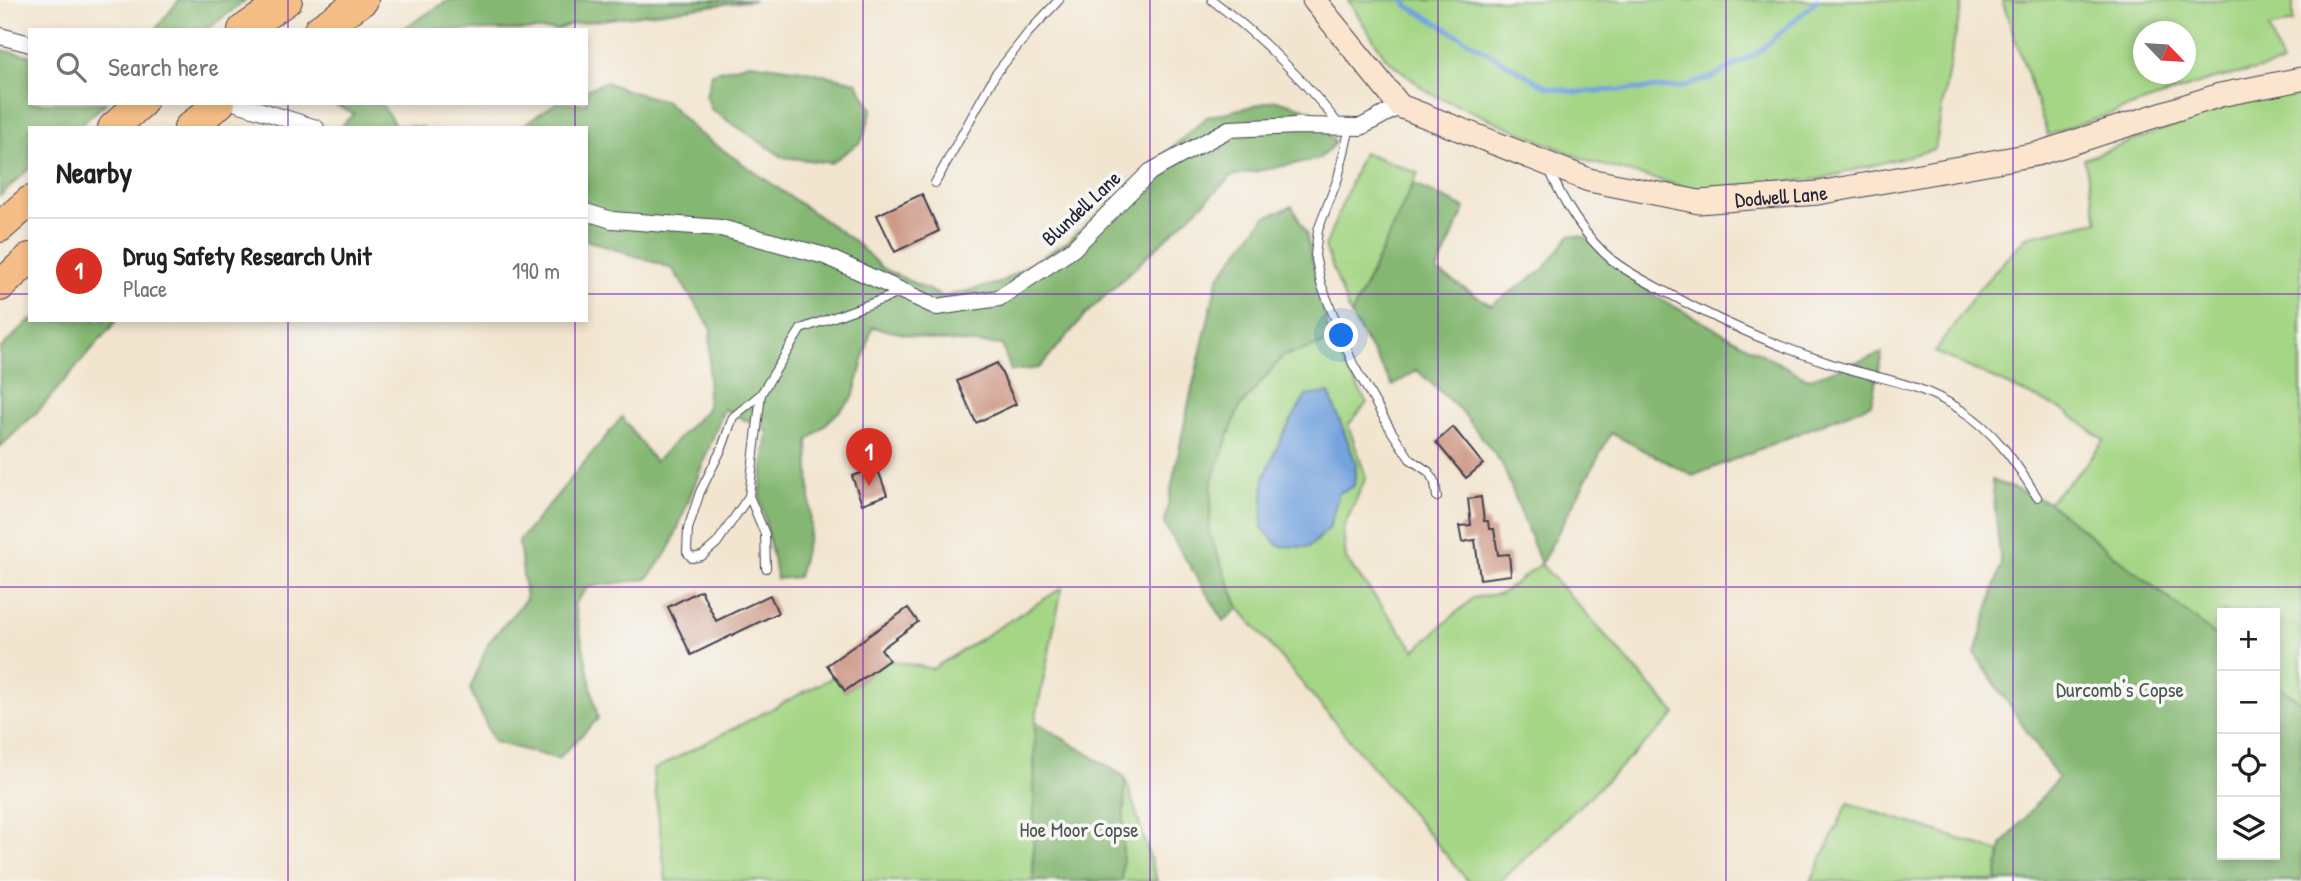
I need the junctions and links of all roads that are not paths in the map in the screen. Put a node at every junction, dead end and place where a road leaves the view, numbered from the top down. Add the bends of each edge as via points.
1 (287, 0) edge
2 (363, 0) edge
3 (1059, 0) edge
4 (1212, 0) edge
5 (1314, 0) edge
6 (246, 28) edge
7 (322, 28) edge
8 (0, 36) edge
9 (28, 43) edge
10 (2301, 79) edge
11 (139, 105) edge
12 (218, 105) edge
13 (243, 105) edge
14 (1401, 106) junction
15 (115, 126) edge
16 (191, 126) edge
17 (311, 126) edge
18 (1345, 127) junction
19 (1546, 163) junction
20 (935, 183) dead end
21 (28, 203) edge
22 (588, 213) edge
23 (0, 227) edge
24 (28, 260) edge
25 (0, 286) edge
26 (903, 292) junction
27 (761, 394) junction
28 (749, 496) junction
29 (1437, 497) dead end
30 (2037, 497) dead end
31 (766, 568) dead end

1 - 6 highway
2 - 7 highway
3 - 20 lane via 995,75
4 - 18 lane via 1285,64
5 - 14 street, Dodwell Lane
8 - 9 street
10 - 19 street, Dodwell Lane via 2220,95 2037,154 1818,193 1699,202 1589,180
11 - 15 highway
12 - 16 highway
13 - 17 street
14 - 18 street, Blundell Lane via 1361,127
14 - 19 street, Dodwell Lane
18 - 26 street, Blundell Lane via 1229,129 1150,172 1073,249 999,298 937,307
18 - 29 lane via 1338,178 1318,230 1315,254 1321,284 1353,364 1410,459 1429,472
19 - 30 lane via 1561,198 1611,259 1694,308 1747,332 1830,363 1925,390 1949,403 1982,424 1997,440
21 - 23 highway
22 - 26 street, Blundell Lane via 612,220 721,228 825,256
24 - 25 highway
26 - 27 lane via 802,329
27 - 28 lane
27 - 28 lane via 733,417 700,492 688,529 687,552 692,558 702,556 717,542
28 - 31 lane via 765,534

